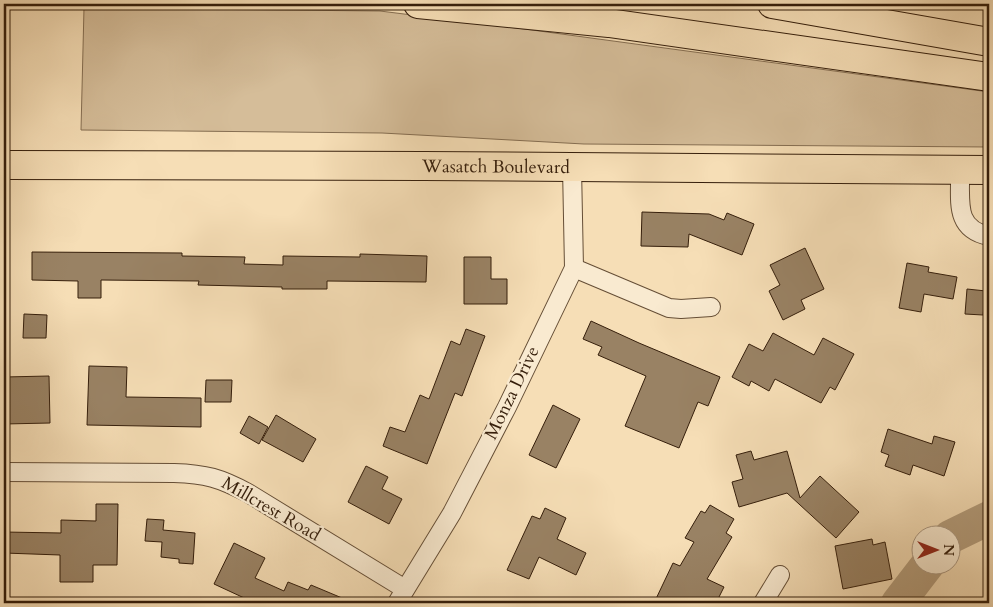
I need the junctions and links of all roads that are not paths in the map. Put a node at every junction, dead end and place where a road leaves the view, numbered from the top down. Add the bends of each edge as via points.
1 (418, 4) edge
2 (772, 4) edge
3 (989, 42) edge
4 (989, 77) edge
5 (4, 165) edge
6 (572, 167) junction
7 (960, 170) junction
8 (989, 170) edge
9 (989, 236) edge
10 (574, 268) junction
11 (711, 307) dead end
12 (4, 472) edge
13 (780, 575) dead end
14 (401, 596) edge
15 (763, 603) edge

1 - 4 main road via 609,23
2 - 3 main road
5 - 6 main road, Wasatch Boulevard
6 - 7 main road, Wasatch Boulevard
6 - 10 street, Monza Drive
7 - 8 main road, Wasatch Boulevard
7 - 9 street via 964,221 968,228
10 - 11 street via 669,308
10 - 14 street, Monza Drive via 452,513
12 - 14 street, Millcrest Road via 174,473 221,479 248,493
13 - 15 street

